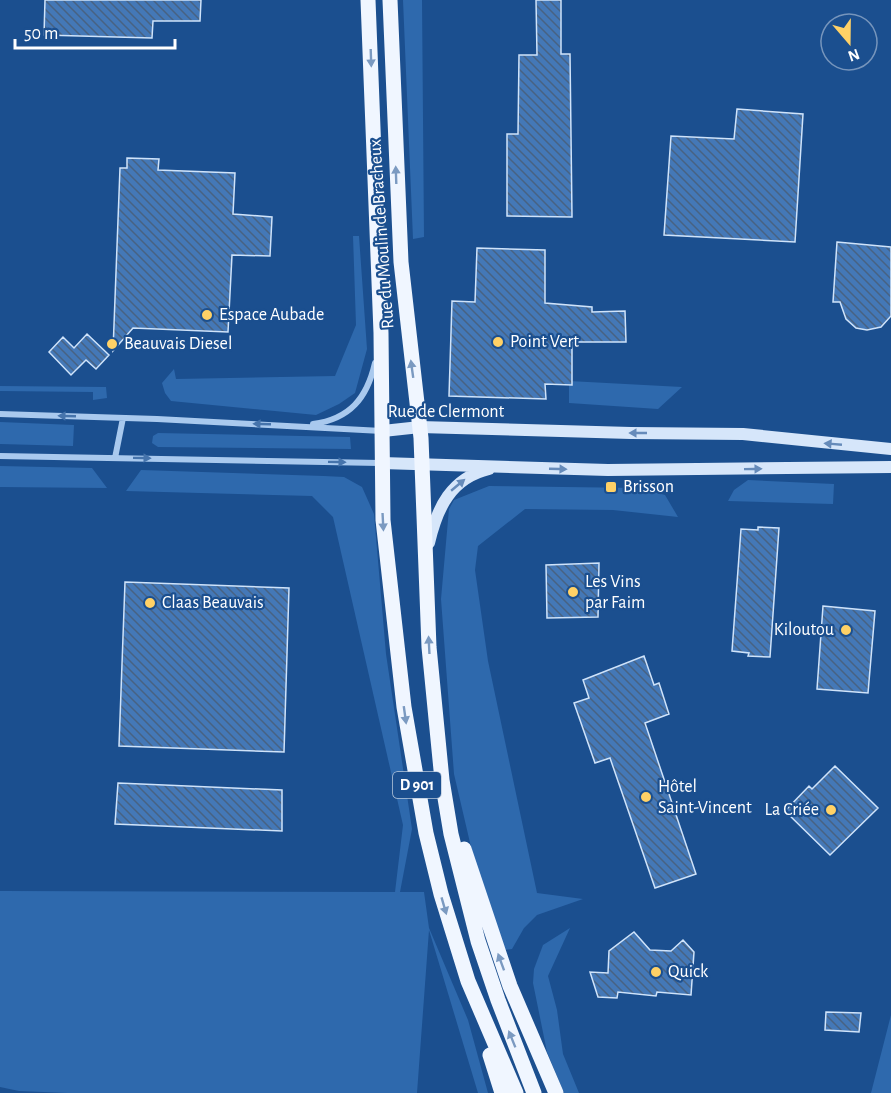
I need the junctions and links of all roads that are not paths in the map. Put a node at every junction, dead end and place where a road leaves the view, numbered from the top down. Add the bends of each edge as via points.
1 (368, 0) edge
2 (390, 0) edge
3 (381, 333) junction
4 (0, 414) edge
5 (123, 418) junction
6 (297, 426) junction
7 (420, 427) junction
8 (383, 431) junction
9 (891, 449) edge
10 (0, 456) edge
11 (115, 458) junction
12 (382, 463) junction
13 (422, 465) junction
14 (500, 466) junction
15 (891, 467) edge
16 (426, 556) junction
17 (442, 780) junction
18 (468, 981) junction
19 (502, 1093) edge
20 (516, 1093) edge
21 (534, 1093) edge
22 (556, 1093) edge

1 -> 3 main road, Rue du Moulin de Bracheux
7 -> 2 main road, Rue du Moulin de Bracheux via 400,262
3 - 6 street via 371,381 361,399 334,419
3 - 8 main road, Rue du Moulin de Bracheux
5 -> 4 street, Rue de Clermont
6 -> 5 street, Rue de Clermont
5 - 11 street
6 - 8 street, Rue de Clermont
7 - 8 main road, Rue de Clermont
9 -> 7 main road, Rue de Clermont via 743,434
7 - 13 main road, Rue du Moulin de Bracheux
8 - 12 main road, Rue du Moulin de Bracheux
10 - 11 street
11 -> 12 street
12 - 13 main road
12 -> 18 main road, D 901 via 384,539 411,752 433,864
13 - 14 main road
13 - 16 main road, D 901
14 -> 15 main road via 608,470
16 -> 14 main road via 434,521 448,494 471,476
17 -> 16 main road, D 901 via 431,682
21 -> 17 main road, D 901 via 478,941 451,834
22 -> 17 main road via 498,955
18 - 19 main road
18 - 20 main road, D 901

